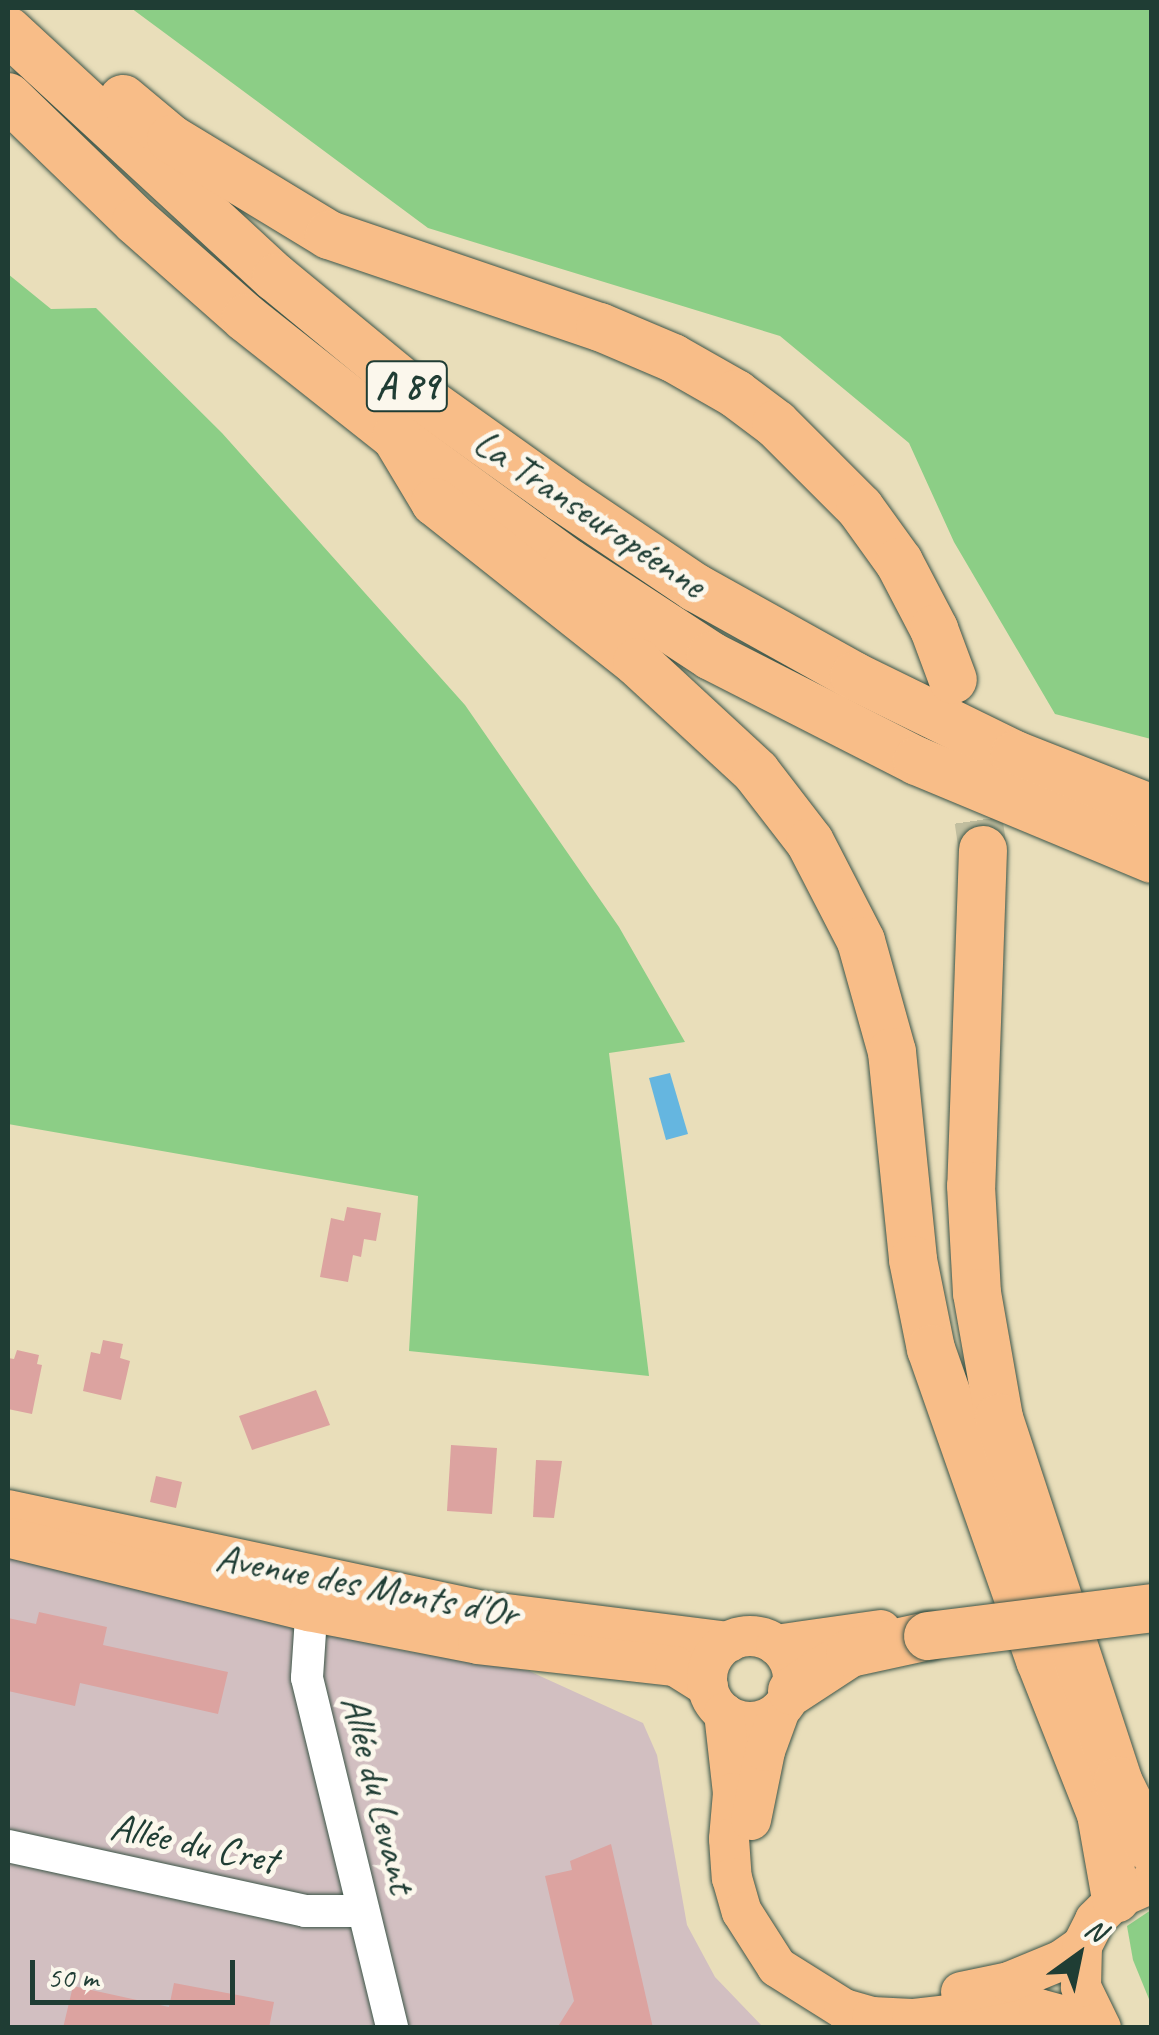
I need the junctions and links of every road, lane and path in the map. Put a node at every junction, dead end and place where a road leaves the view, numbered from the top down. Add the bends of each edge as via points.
1 (8, 8) edge
2 (8, 31) edge
3 (8, 98) edge
4 (396, 438) junction
5 (953, 680) dead end
6 (1152, 809) edge
7 (984, 850) tunnel mouth
8 (1152, 858) edge
9 (8, 1510) edge
10 (8, 1537) edge
11 (312, 1594) junction
12 (1151, 1598) edge
13 (928, 1628) junction
14 (729, 1642) junction
15 (776, 1645) junction
16 (716, 1700) junction
17 (786, 1701) junction
18 (8, 1846) edge
19 (1152, 1850) edge
20 (1134, 1891) edge
21 (364, 1910) junction
22 (1082, 1946) junction
23 (1099, 2026) edge
24 (392, 2028) edge

1 - 5 highway via 26,16 171,139 329,236 600,327 736,394 860,508 899,562
2 - 6 highway, La Transeuropéenne / A 89 via 276,278 418,395 576,508 696,588 854,676 1014,755
3 - 4 highway, La Transeuropéenne / A 89 via 232,306
4 - 8 highway, La Transeuropéenne / A 89 via 711,656 917,760
4 - 20 highway via 435,502 637,662 756,772 810,842 861,941 892,1052 913,1260 931,1348 1040,1660
7 - 19 highway via 972,1186 977,1293 999,1418 1118,1781
9 - 11 main road, Avenue des Monts d'Or
10 - 11 main road, Avenue des Monts d'Or
11 - 14 main road, Avenue des Monts d'Or
11 - 16 main road, Avenue des Monts d'Or via 478,1644 675,1666
11 - 21 street, Allée du Levant via 307,1678
12 - 13 highway, bridge
13 - 15 main road
13 - 17 highway via 850,1653
14 - 15 main road via 754,1636
14 - 16 main road via 711,1661
15 - 17 main road via 793,1670
16 - 17 main road via 746,1723
16 - 23 main road via 734,1793 732,1878 742,1912 777,1967 844,2009 872,2017 1039,2009
17 - 22 main road via 764,1751 751,1811 754,1882 767,1916 818,1972 850,1988 898,1998 951,1995 1008,1982
18 - 21 street, Allée du Cret via 305,1911
20 - 22 main road via 1095,1920
21 - 24 street, Allée du Levant
22 - 23 main road via 1081,1987

